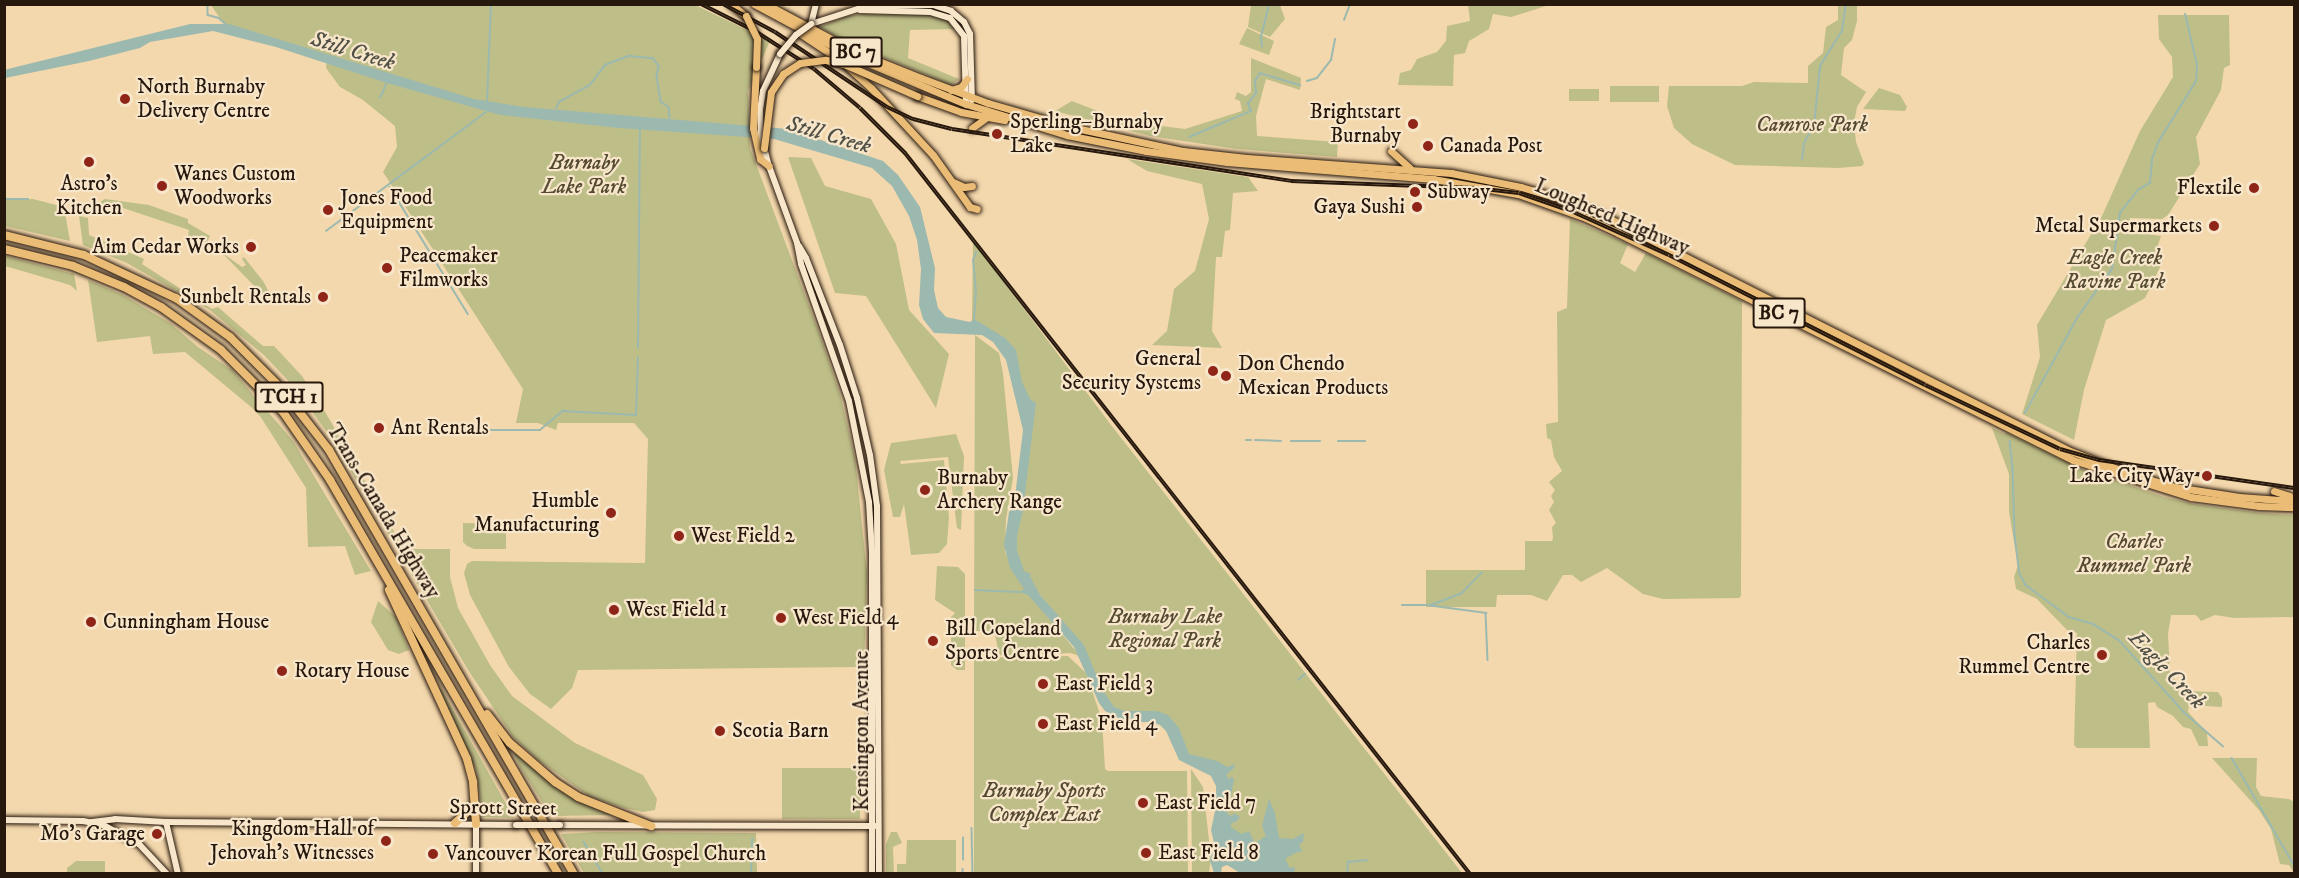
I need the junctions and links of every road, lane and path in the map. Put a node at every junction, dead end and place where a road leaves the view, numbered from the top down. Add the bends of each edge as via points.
1 (731, 4) edge
2 (754, 4) edge
3 (766, 4) edge
4 (816, 4) edge
5 (861, 7) edge
6 (782, 20) junction
7 (813, 22) junction
8 (962, 25) junction
9 (967, 79) junction
10 (951, 90) junction
11 (970, 97) junction
12 (969, 105) junction
13 (986, 118) junction
14 (1017, 121) junction
15 (972, 128) dead end
16 (764, 148) junction
17 (1391, 151) dead end
18 (769, 166) junction
19 (1410, 168) junction
20 (953, 182) junction
21 (969, 186) dead end
22 (977, 209) dead end
23 (4, 235) edge
24 (4, 249) edge
25 (2274, 491) dead end
26 (2295, 498) edge
27 (2295, 507) edge
28 (384, 574) junction
29 (474, 698) junction
30 (475, 805) junction
31 (4, 820) edge
32 (127, 821) junction
33 (92, 822) junction
34 (166, 822) junction
35 (455, 823) junction
36 (476, 824) junction
37 (651, 826) junction
38 (875, 826) junction
39 (114, 829) junction
40 (167, 873) edge
41 (178, 873) edge
42 (476, 873) edge
43 (558, 873) edge
44 (574, 873) edge
45 (872, 873) edge
46 (879, 873) edge

1 - 18 main road, bridge via 746,16 757,39 753,128 760,159
2 - 6 main road, Lougheed Highway / BC 7
3 - 10 main road, Lougheed Highway / BC 7 via 856,52
4 - 7 main road
5 - 7 main road, Kensington Avenue
5 - 8 main road, Kensington Avenue via 943,14
5 - 8 main road, Kensington Avenue via 933,5 951,11
6 - 12 main road, Lougheed Highway / BC 7 via 851,56
6 - 20 main road via 860,76
7 - 16 main road, Kensington Avenue, bridge via 785,46 769,74 760,110
8 - 9 main road
8 - 11 main road via 971,40
9 - 10 main road via 961,87
9 - 11 main road
10 - 11 main road, Lougheed Highway / BC 7
11 - 12 main road
11 - 19 main road, Lougheed Highway / BC 7 via 1147,145 1247,158
12 - 14 main road, Lougheed Highway / BC 7
13 - 14 main road
13 - 15 main road
13 - 16 main road, bridge via 917,96 838,62 801,63 783,74 771,92
14 - 27 main road, Lougheed Highway / BC 7 via 1146,151 1227,162 1456,181 1518,194 1586,218 1678,262 2073,460 2192,497
16 - 18 main road, Kensington Avenue
17 - 19 main road
18 - 38 main road, Kensington Avenue via 849,401 869,502
19 - 26 main road, Lougheed Highway / BC 7 via 1521,187 1608,218 2070,451 2128,473 2196,491
20 - 21 main road
20 - 22 main road via 970,207
23 - 29 highway, Trans-Canada Highway / TCH 1 via 78,252 148,283 204,317 256,361 329,450
24 - 28 highway, Trans-Canada Highway / TCH 1 via 73,266 124,287 162,307 221,350 302,436
25 - 26 main road
28 - 30 highway via 391,599 467,759
28 - 43 highway, Trans-Canada Highway / TCH 1
29 - 37 highway via 510,743 555,782 578,797
29 - 44 highway, Trans-Canada Highway / TCH 1
30 - 35 highway
30 - 36 highway
31 - 33 main road
32 - 33 main road, Sprott Street
32 - 34 main road, Sprott Street
32 - 39 main road
33 - 39 main road
34 - 35 main road, Sprott Street
34 - 41 main road
35 - 36 main road, Sprott Street
36 - 37 main road, Sprott Street, bridge
36 - 42 main road
37 - 38 main road, Sprott Street
38 - 45 main road, Kensington Avenue
38 - 46 main road, Kensington Avenue
39 - 40 main road via 139,844

